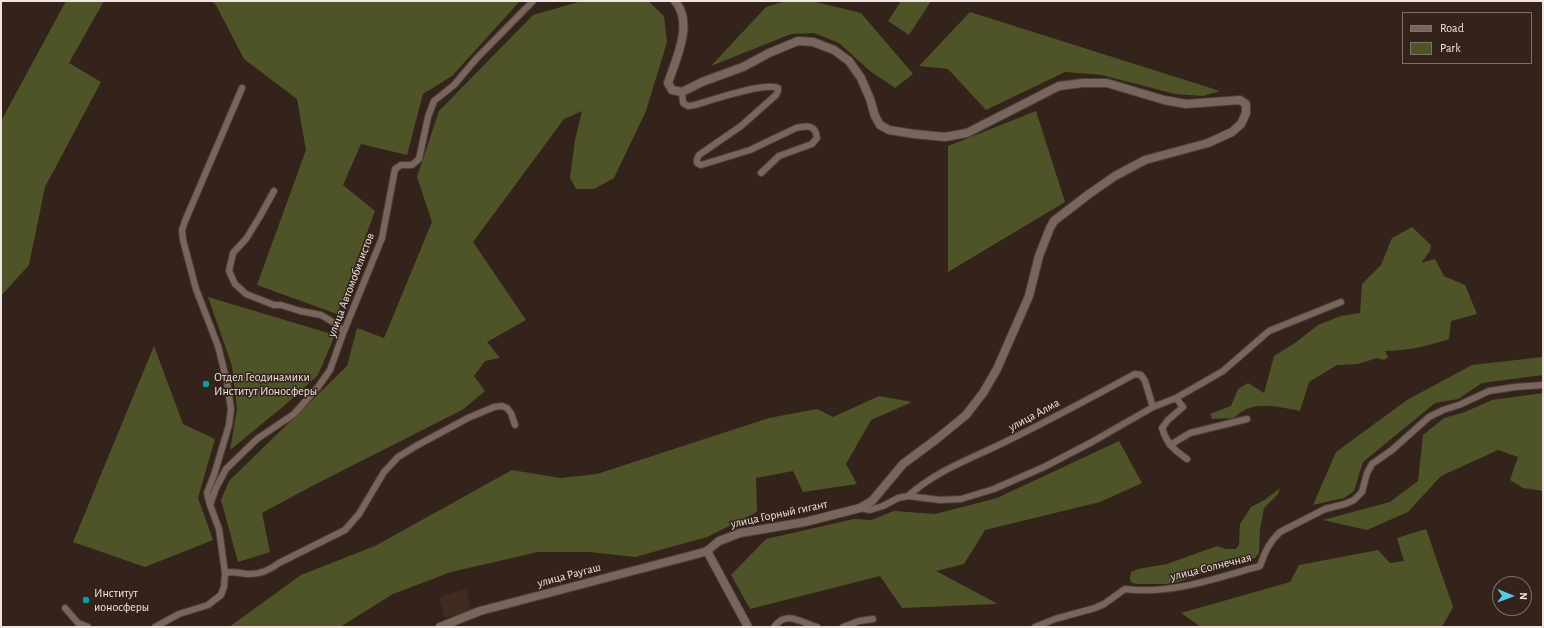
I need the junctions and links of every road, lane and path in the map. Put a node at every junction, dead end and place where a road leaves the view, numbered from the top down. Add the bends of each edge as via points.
1 (534, 1) edge
2 (675, 1) edge
3 (242, 88) dead end
4 (682, 92) junction
5 (761, 173) dead end
6 (274, 191) dead end
7 (1341, 302) dead end
8 (344, 331) junction
9 (1543, 385) edge
10 (1176, 398) junction
11 (1153, 407) junction
12 (1247, 419) dead end
13 (515, 425) dead end
14 (1170, 445) junction
15 (1187, 459) dead end
16 (908, 496) junction
17 (210, 505) junction
18 (860, 508) junction
19 (707, 551) junction
20 (225, 573) junction
21 (66, 608) dead end
22 (873, 619) dead end
23 (88, 627) edge
24 (155, 627) edge
25 (440, 627) edge
26 (748, 627) edge
27 (774, 627) edge
28 (817, 627) edge
29 (843, 627) edge
30 (1035, 627) edge

1 - 8 street, улица Автомобилистов via 454,85 434,101 419,159 412,165 401,165 395,169 382,238
2 - 4 street via 682,15 682,40 668,83 672,90
3 - 17 street via 182,230 196,289 218,346 231,409 229,425 207,493
4 - 5 street via 683,103 688,106 738,92 774,86 778,88 776,95 741,126 698,155 696,159 701,165 750,150 796,128 812,127 817,138 812,144 779,156
4 - 18 street via 743,68 769,53 798,41 813,42 834,50 849,61 861,78 880,124 889,130 914,134 945,137 967,133 1059,86 1083,83 1107,83 1186,104 1240,100 1246,104 1246,113 1241,124 1232,132 1208,143 1145,160 1088,194 1054,221 1039,256 1029,296 997,369 977,402 944,434 903,464 872,501
6 - 8 street via 246,239 233,253 229,272 235,284 246,294 274,305 321,315
7 - 10 street via 1269,331 1223,371
8 - 17 street, улица Автомобилистов via 330,370 318,387 294,414 257,439 226,469
9 - 30 street, улица Солнечная via 1489,391 1429,417 1372,464 1362,492 1354,500 1325,508 1280,532 1274,537 1260,566 1174,589 1125,589 1095,608
10 - 11 street
10 - 14 street via 1183,407 1162,428
11 - 16 street via 1044,467 994,489 961,499 940,500
11 - 16 street, улица Алма via 1145,381 1141,375 1135,374 1006,442 936,475
12 - 14 street via 1194,432
13 - 20 street via 511,413 502,406 451,426 398,457 384,472 359,514 345,530 270,570 247,574 233,571
14 - 15 street
16 - 18 street via 870,510
17 - 20 street via 218,529
18 - 19 street, улица Горный гигант via 805,522 740,533 719,541
19 - 25 street, улица Раугаш via 480,611
19 - 26 street
20 - 24 street via 222,595 208,605 179,614
21 - 23 street via 78,623
22 - 29 street
27 - 28 street via 779,620 789,617

